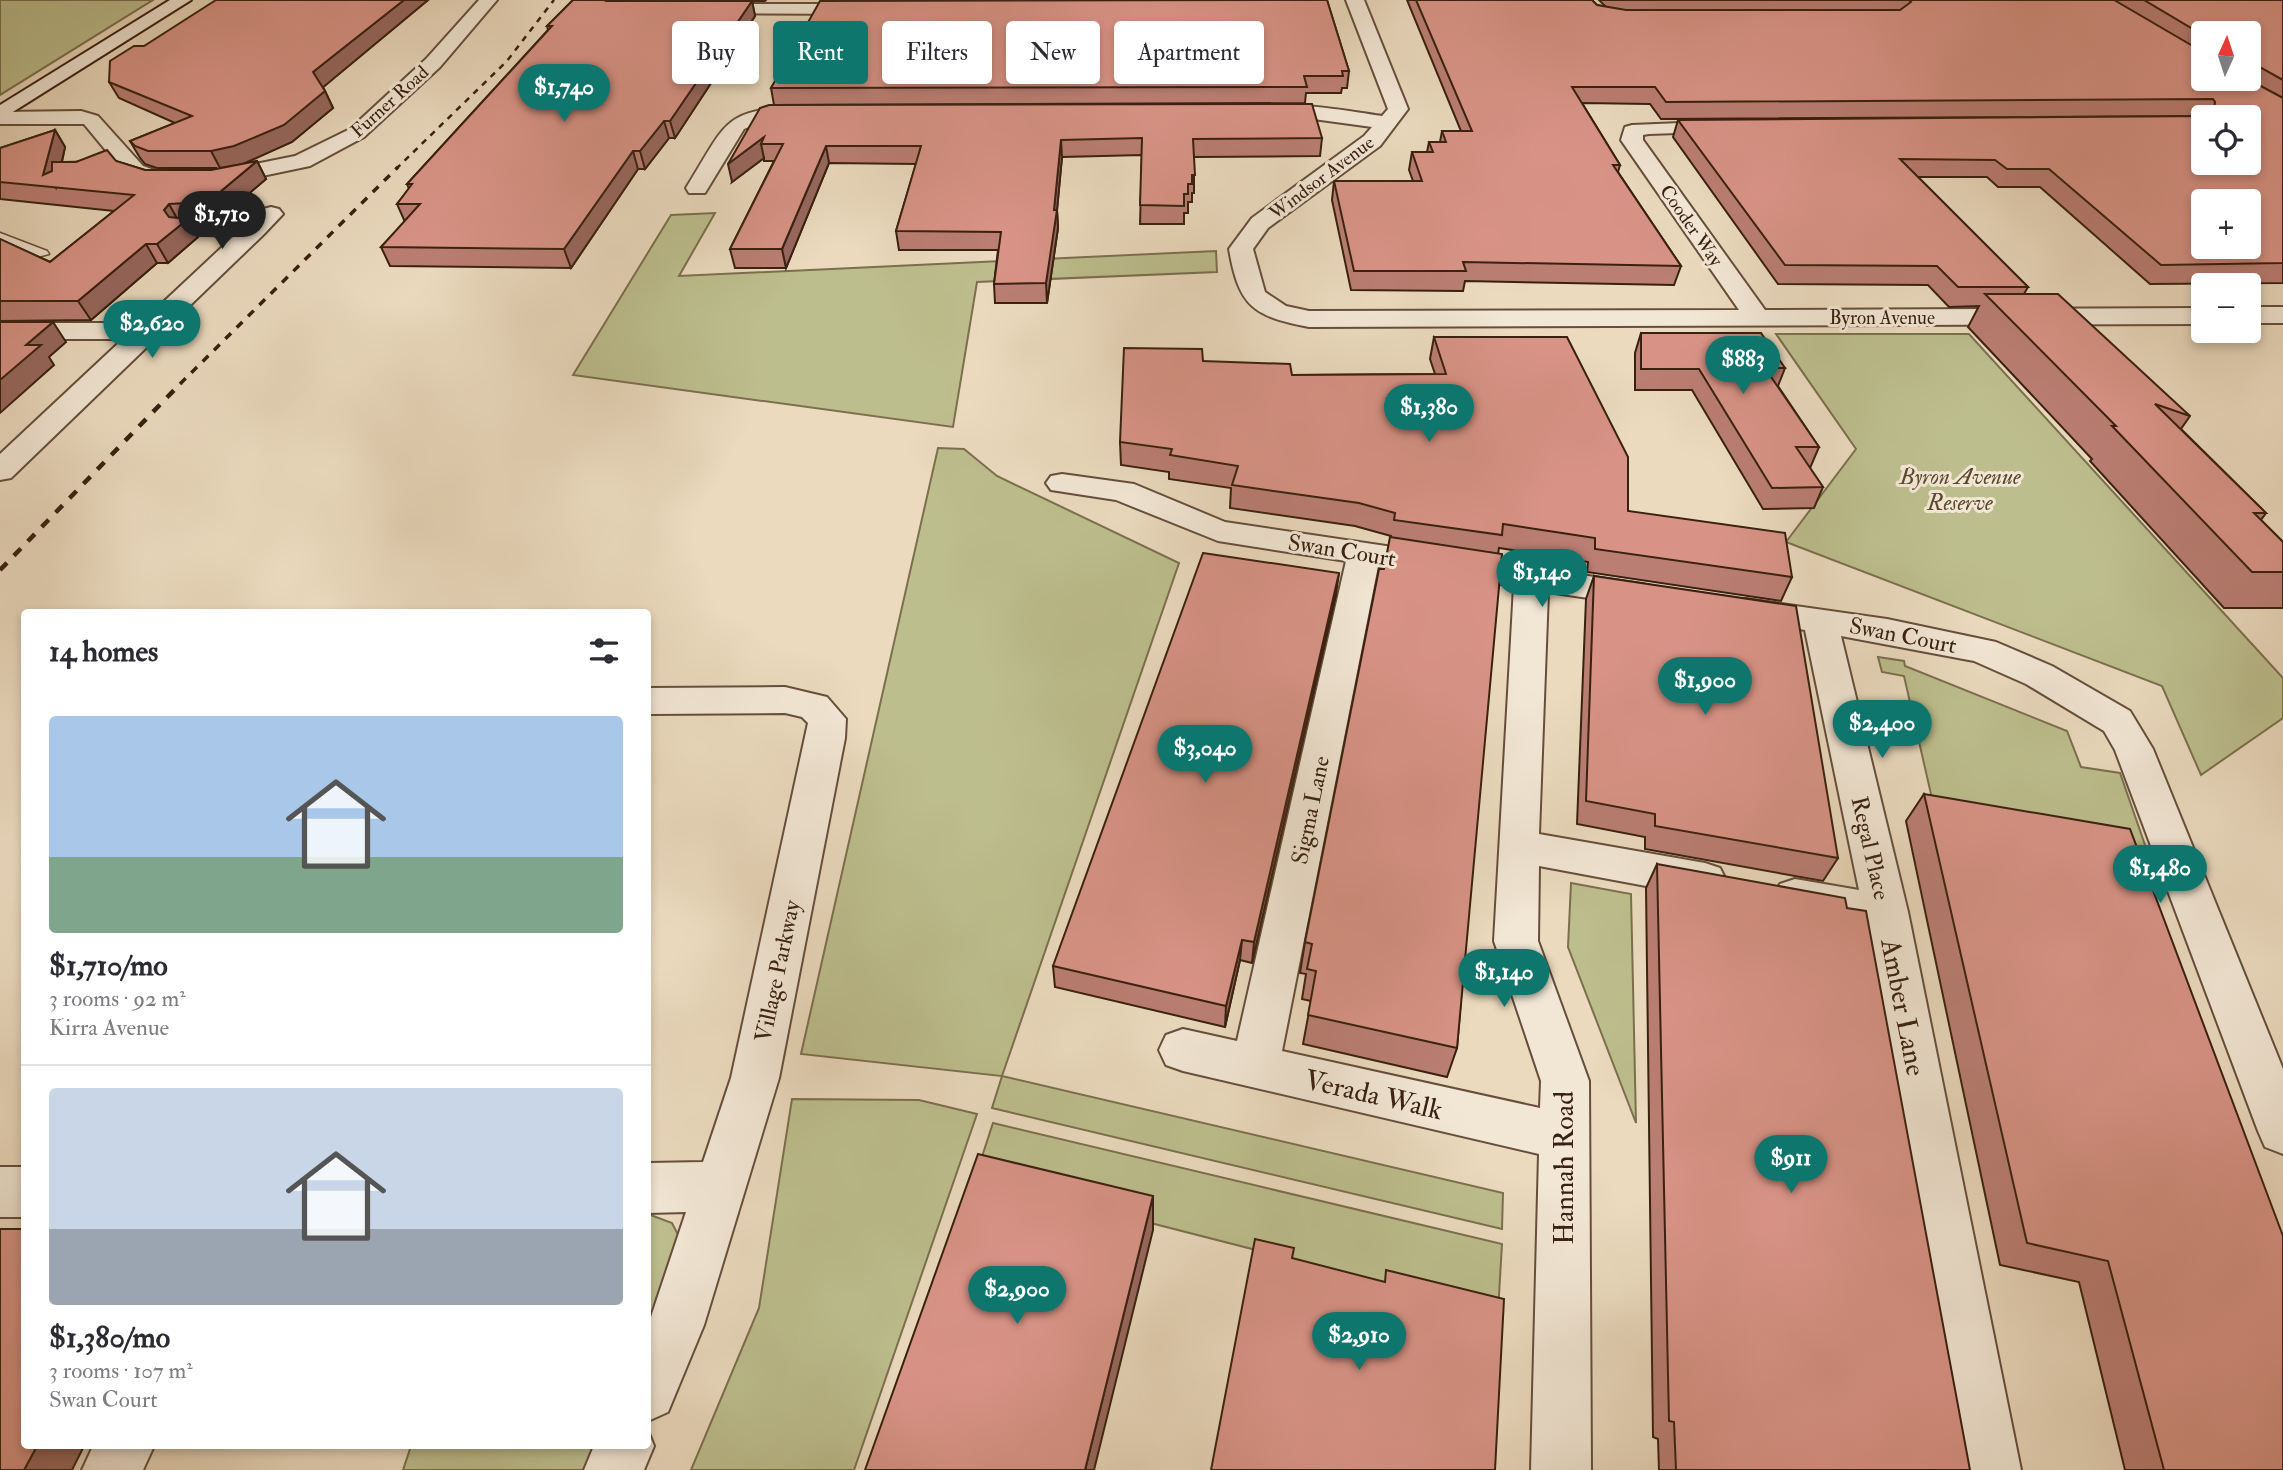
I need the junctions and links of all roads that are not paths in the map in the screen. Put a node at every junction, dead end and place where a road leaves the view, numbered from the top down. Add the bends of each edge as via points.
1 (182, 0) edge
2 (488, 0) edge
3 (1353, 5) edge
4 (679, 9) edge
5 (887, 9) edge
6 (1237, 112) edge
7 (827, 114) edge
8 (0, 116) edge
9 (1388, 123) junction
10 (1746, 127) edge
11 (697, 188) dead end
12 (189, 229) edge
13 (0, 237) edge
14 (42, 254) dead end
15 (2261, 315) edge
16 (2283, 315) edge
17 (2191, 316) edge
18 (1757, 317) junction
19 (1309, 319) joint
20 (0, 331) edge
21 (148, 331) junction
22 (0, 471) edge
23 (1062, 483) dead end
24 (1364, 554) junction
25 (1531, 579) junction
26 (1669, 599) edge
27 (1710, 604) edge
28 (1820, 620) junction
29 (651, 701) edge
30 (1518, 846) junction
31 (1886, 912) junction
32 (1183, 1050) dead end
33 (1255, 1066) junction
34 (2283, 1131) edge
35 (1565, 1136) junction
36 (720, 1187) junction
37 (651, 1188) edge
38 (0, 1192) edge
39 (21, 1192) edge
40 (651, 1385) edge
41 (122, 1449) edge
42 (623, 1449) edge
43 (112, 1470) edge
44 (614, 1470) edge
45 (1561, 1470) edge
46 (1991, 1470) edge

1 - 8 street
2 - 8 street, Furner Road via 433,63 357,133 302,161 219,178 155,178 135,171 91,120
3 - 9 street, Windsor Avenue via 1398,109
4 - 5 street
6 - 9 street via 1306,112
7 - 11 street via 772,114 744,120 736,125
9 - 19 street, Windsor Avenue via 1372,141 1260,223 1241,249 1248,288 1263,307
10 - 18 street, Cooder Way via 1649,128 1632,131 1632,139
12 - 21 street via 263,221
13 - 14 lane
15 - 16 street
17 - 18 street, Byron Avenue
18 - 19 street, Byron Avenue
20 - 21 street
21 - 22 street
23 - 24 street, Swan Court via 1122,491 1218,531
24 - 25 street, Swan Court
24 - 33 street, Sigma Lane
25 - 26 street, Swan Court
25 - 30 street, Hannah Road
27 - 28 street, Swan Court
28 - 31 street, Regal Place
28 - 34 street, Swan Court via 1983,651 2039,675 2117,721 2133,749
29 - 36 street, Village Parkway via 785,700 814,706 827,719 755,1078
30 - 31 street, Amber Lane
30 - 35 street, Hannah Road via 1516,941 1565,1081
31 - 46 street, Amber Lane
32 - 33 street, Verada Walk
33 - 35 street, Verada Walk
35 - 45 street, Hannah Road
36 - 37 street
36 - 40 street, Village Parkway via 676,1325
38 - 39 street
41 - 43 street
42 - 44 street

